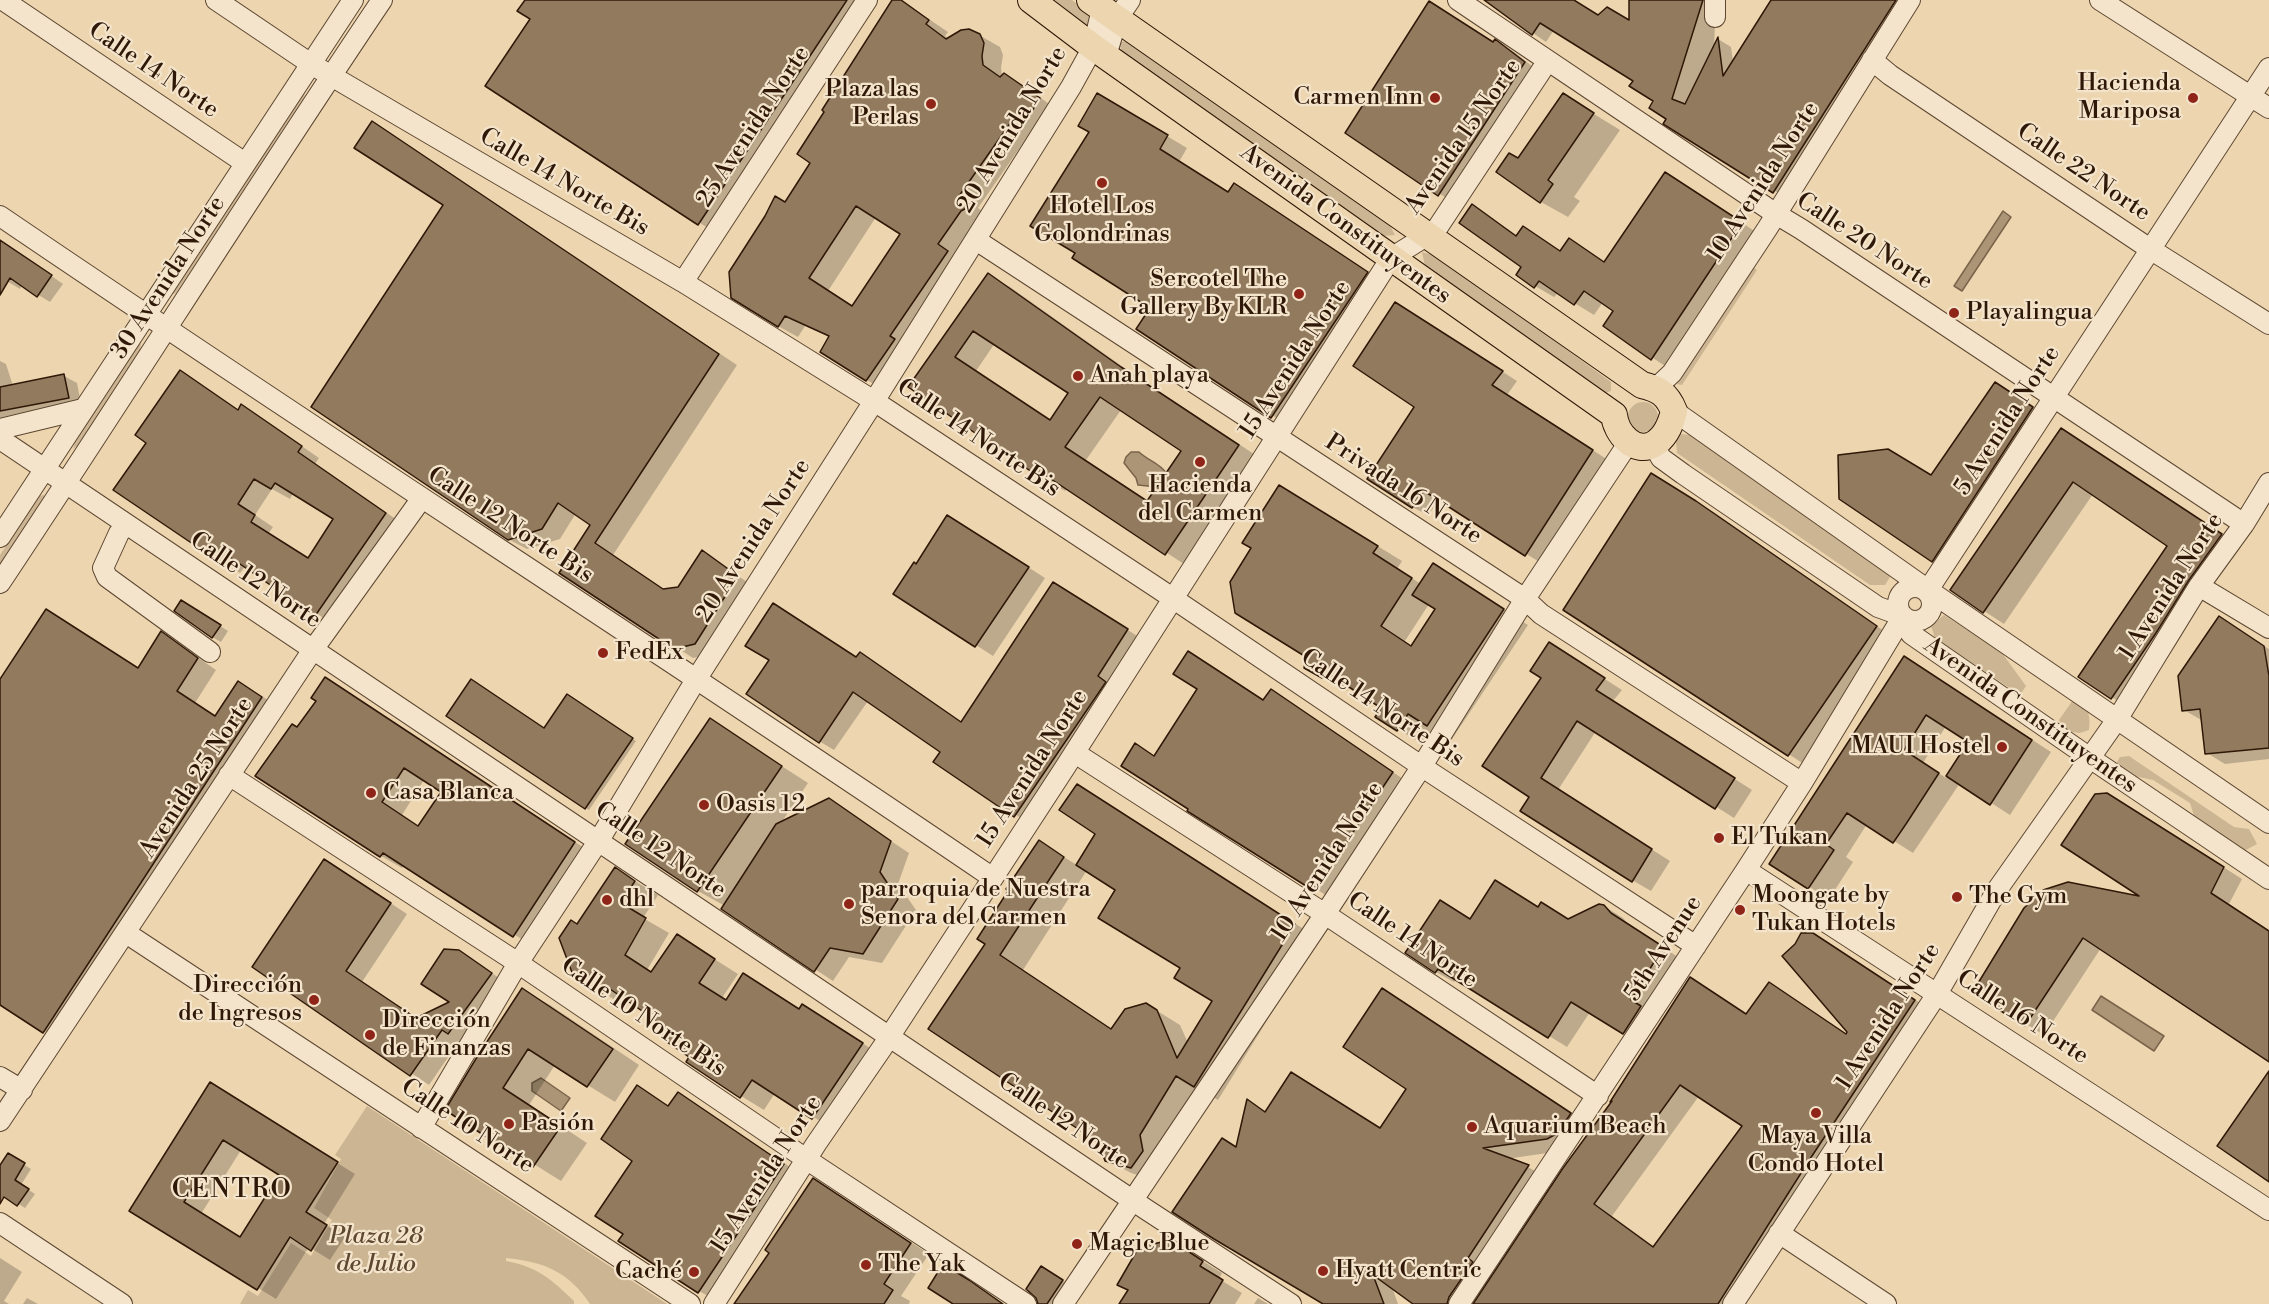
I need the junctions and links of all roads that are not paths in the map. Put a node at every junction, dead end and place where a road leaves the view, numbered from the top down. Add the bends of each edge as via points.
1 (3, 0) edge
2 (216, 0) edge
3 (353, 0) edge
4 (382, 0) edge
5 (867, 0) edge
6 (1031, 0) edge
7 (1458, 0) edge
8 (1910, 0) edge
9 (2100, 0) edge
10 (1110, 7) edge
11 (1100, 51) junction
12 (1872, 60) junction
13 (1547, 62) junction
14 (311, 64) junction
15 (2269, 68) edge
16 (332, 74) junction
17 (2251, 96) junction
18 (2269, 108) edge
19 (245, 164) junction
20 (1776, 214) junction
21 (0, 216) edge
22 (1428, 236) junction
23 (976, 240) junction
24 (2150, 249) junction
25 (1391, 258) junction
26 (683, 282) junction
27 (146, 315) junction
28 (2269, 324) edge
29 (166, 330) junction
30 (1656, 388) junction
31 (2054, 397) junction
32 (874, 401) junction
33 (83, 409) junction
34 (1674, 411) junction
35 (0, 429) edge
36 (1276, 437) junction
37 (0, 439) edge
38 (1641, 443) junction
39 (45, 469) junction
40 (2269, 483) edge
41 (66, 484) junction
42 (422, 498) junction
43 (2244, 524) junction
44 (126, 525) junction
45 (0, 537) edge
46 (0, 583) edge
47 (2199, 586) junction
48 (1928, 590) junction
49 (1173, 598) junction
50 (1525, 599) junction
51 (1904, 616) junction
52 (2269, 628) edge
53 (312, 651) junction
54 (210, 652) dead end
55 (697, 678) junction
56 (2118, 718) junction
57 (1075, 753) junction
58 (2090, 758) junction
59 (1422, 765) junction
60 (229, 775) junction
61 (1802, 783) junction
62 (2269, 823) edge
63 (599, 840) junction
64 (1746, 870) junction
65 (2266, 870) edge
66 (993, 878) junction
67 (1325, 914) junction
68 (126, 933) junction
69 (1696, 946) junction
70 (518, 963) junction
71 (1937, 994) junction
72 (890, 1036) junction
73 (0, 1077) edge
74 (22, 1090) junction
75 (1598, 1096) junction
76 (0, 1121) edge
77 (422, 1128) junction
78 (806, 1159) junction
79 (1132, 1200) junction
80 (2269, 1210) edge
81 (0, 1223) edge
82 (1779, 1233) junction
83 (122, 1304) edge
84 (690, 1304) edge
85 (714, 1304) edge
86 (1026, 1304) edge
87 (1063, 1304) edge
88 (1291, 1304) edge
89 (1459, 1304) edge
90 (1733, 1304) edge
91 (1886, 1304) edge

1 - 19 street, Calle 14 Norte
2 - 14 street, Calle 14 Norte Bis
3 - 14 street, 30 Avenida Norte
4 - 16 street, 30 Avenida Norte
5 - 26 street, 25 Avenida Norte
6 - 11 main road, Avenida Constituyentes
7 - 13 street, Calle 20 Norte
8 - 12 street, 10 Avenida Norte
9 - 17 street
10 - 11 street, 20 Avenida Norte
10 - 22 main road, Avenida Constituyentes
11 - 23 street, 20 Avenida Norte
11 - 25 main road, Avenida Constituyentes
12 - 20 street, 10 Avenida Norte
12 - 24 street, Calle 22 Norte
13 - 20 street, Calle 20 Norte
13 - 22 street, Avenida 15 Norte via 1436,230
14 - 16 street, Calle 14 Norte Bis
14 - 19 street, 30 Avenida Norte
15 - 17 street, 5 Avenida Norte
16 - 26 street, Calle 14 Norte Bis
16 - 29 street, 30 Avenida Norte
17 - 18 street
17 - 24 street, 5 Avenida Norte
19 - 27 street, 30 Avenida Norte
20 - 30 street, 10 Avenida Norte via 1672,373
20 - 31 street, Calle 20 Norte
21 - 27 street, Calle 12 Norte Bis
22 - 25 street, Avenida 15 Norte
22 - 30 main road, Avenida Constituyentes via 1641,385
23 - 32 street, 20 Avenida Norte
23 - 36 street, Privada 16 Norte
24 - 28 street, Calle 22 Norte
24 - 31 street, 5 Avenida Norte
25 - 36 street, 15 Avenida Norte
25 - 38 main road, Avenida Constituyentes via 1614,415 1621,436
26 - 32 street, Calle 14 Norte Bis
27 - 29 street, Calle 12 Norte Bis
27 - 33 street, 30 Avenida Norte
29 - 41 street, 30 Avenida Norte
29 - 42 street, Calle 12 Norte Bis
30 - 34 main road, Avenida Constituyentes via 1668,398
31 - 43 street, Calle 20 Norte
31 - 48 street, 5 Avenida Norte
32 - 49 street, Calle 14 Norte Bis
32 - 55 street, 20 Avenida Norte
33 - 35 street
33 - 39 street, 30 Avenida Norte
34 - 38 main road via 1663,437
34 - 48 street, Avenida Constituyentes
36 - 49 street, 15 Avenida Norte
36 - 50 street, Privada 16 Norte
37 - 39 street, Calle 12 Norte
38 - 50 street, 10 Avenida Norte
38 - 51 street, Avenida Constituyentes via 1878,607
39 - 41 street, Calle 12 Norte
39 - 45 street, 30 Avenida Norte
40 - 43 street, 1 Avenida Norte
41 - 44 street, Calle 12 Norte
41 - 46 street, 30 Avenida Norte
42 - 53 street
42 - 55 street, Calle 12 Norte Bis
43 - 47 street, 1 Avenida Norte
44 - 53 street, Calle 12 Norte
44 - 54 street via 118,533 103,568 107,577
47 - 52 street
47 - 56 street, 1 Avenida Norte
48 - 51 street, 5th Avenue via 1912,587 1903,592 1898,602
48 - 56 street, Avenida Constituyentes
49 - 57 street, 15 Avenida Norte
49 - 59 street, Calle 14 Norte Bis
50 - 59 street, 10 Avenida Norte
50 - 61 street, Privada 16 Norte via 1541,614
51 - 58 street, Avenida Constituyentes via 1911,634
51 - 61 street, 5th Avenue
53 - 60 street, Avenida 25 Norte
53 - 63 street, Calle 12 Norte
55 - 63 street, 20 Avenida Norte
55 - 66 street, Calle 12 Norte Bis
56 - 58 street, 1 Avenida Norte
56 - 62 street, Avenida Constituyentes
57 - 66 street, 15 Avenida Norte
57 - 67 street, Calle 14 Norte
58 - 65 street, Avenida Constituyentes
58 - 71 street, 1 Avenida Norte via 1997,890
59 - 67 street, 10 Avenida Norte
59 - 69 street, Calle 14 Norte Bis
60 - 68 street, Avenida 25 Norte
60 - 70 street, Calle 10 Norte Bis
61 - 64 street, 5th Avenue
63 - 70 street, 20 Avenida Norte
63 - 72 street, Calle 12 Norte
64 - 69 street, 5th Avenue
64 - 71 street, Calle 16 Norte
66 - 72 street, 15 Avenida Norte
67 - 75 street, Calle 14 Norte
67 - 79 street, 10 Avenida Norte
68 - 74 street
68 - 77 street, Calle 10 Norte
69 - 75 street, 5th Avenue
70 - 77 street, 20 Avenida Norte
70 - 78 street, Calle 10 Norte Bis
71 - 80 street, Calle 16 Norte
71 - 82 street, 1 Avenida Norte
72 - 78 street, 15 Avenida Norte
72 - 79 street, Calle 12 Norte
73 - 74 street
74 - 76 street
75 - 89 street, 5th Avenue
77 - 84 street, Calle 10 Norte
78 - 85 street, 15 Avenida Norte
78 - 86 street, Calle 10 Norte Bis
79 - 87 street, 10 Avenida Norte
79 - 88 street, Calle 12 Norte
81 - 83 street
82 - 90 street, 1 Avenida Norte
82 - 91 street

